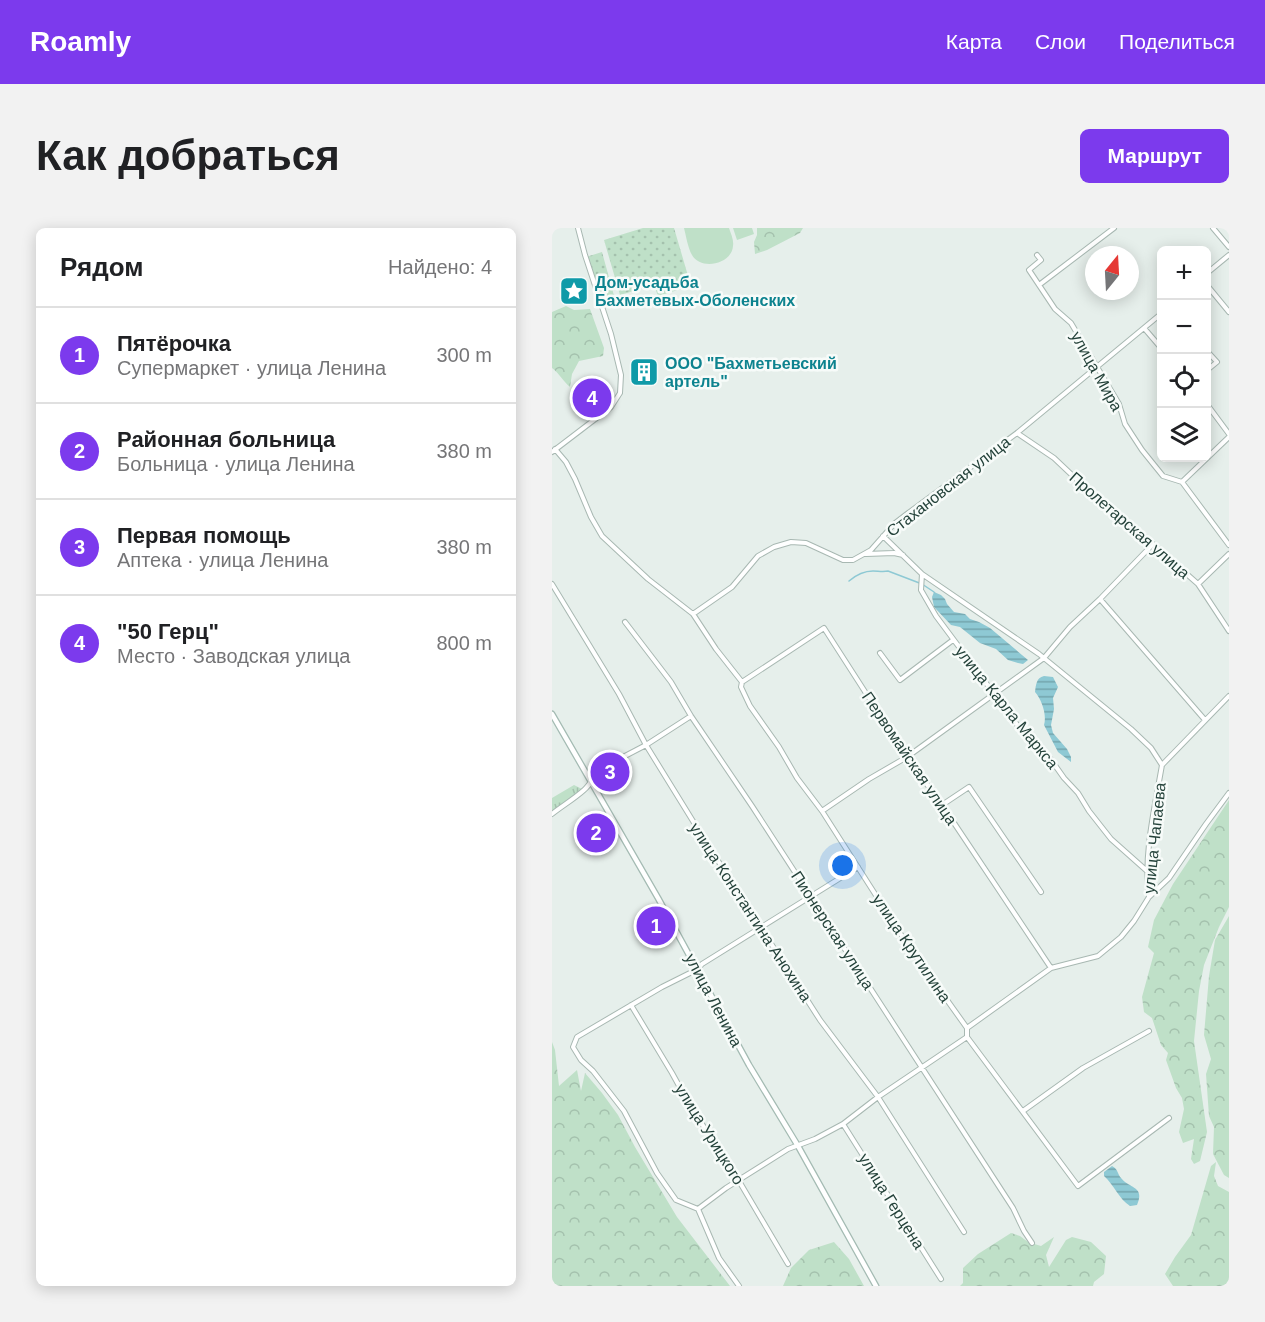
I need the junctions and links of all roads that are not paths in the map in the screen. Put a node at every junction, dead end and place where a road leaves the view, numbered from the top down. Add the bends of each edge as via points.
1 (578, 228) edge
2 (1114, 228) edge
3 (1213, 228) edge
4 (1229, 247) edge
5 (1037, 255) dead end
6 (1229, 255) edge
7 (1211, 270) edge
8 (1040, 285) junction
9 (1211, 290) edge
10 (1229, 312) edge
11 (1157, 316) edge
12 (1144, 327) junction
13 (1157, 344) edge
14 (1211, 355) edge
15 (1096, 367) junction
16 (1211, 367) edge
17 (1210, 408) edge
18 (1017, 433) junction
19 (1229, 435) edge
20 (554, 450) edge
21 (1182, 482) junction
22 (883, 536) junction
23 (1153, 544) junction
24 (1229, 545) edge
25 (1229, 554) edge
26 (862, 555) junction
27 (904, 556) junction
28 (922, 574) junction
29 (552, 584) edge
30 (1198, 584) junction
31 (1100, 599) junction
32 (693, 614) junction
33 (625, 622) dead end
34 (1229, 631) edge
35 (953, 640) junction
36 (880, 653) dead end
37 (1044, 658) junction
38 (742, 682) junction
39 (994, 694) junction
40 (1229, 696) edge
41 (552, 714) edge
42 (691, 716) junction
43 (1205, 720) junction
44 (646, 745) junction
45 (907, 757) junction
46 (1162, 765) junction
47 (592, 781) junction
48 (1229, 793) edge
49 (942, 805) junction
50 (822, 811) junction
51 (552, 814) edge
52 (858, 867) junction
53 (1147, 871) junction
54 (1041, 892) dead end
55 (811, 896) junction
56 (1149, 897) junction
57 (760, 928) junction
58 (1052, 968) junction
59 (698, 969) junction
60 (631, 1005) junction
61 (967, 1028) junction
62 (1149, 1031) dead end
63 (967, 1037) junction
64 (922, 1068) junction
65 (878, 1097) junction
66 (1023, 1111) junction
67 (1169, 1118) dead end
68 (843, 1124) junction
69 (798, 1146) junction
70 (739, 1181) junction
71 (698, 1209) junction
72 (964, 1232) dead end
73 (1032, 1243) dead end
74 (788, 1264) dead end
75 (941, 1279) dead end
76 (738, 1286) edge
77 (876, 1286) edge

1 - 20 street via 611,334 621,375 620,393 611,407
2 - 8 street
3 - 4 street
5 - 8 street, улица Мира via 1041,260 1029,270
6 - 7 street
8 - 15 street, улица Мира via 1055,309 1071,323
9 - 10 street
11 - 12 street, Стахановская улица
12 - 13 street
12 - 15 street, Стахановская улица
14 - 16 street via 1217,362
15 - 18 street, Стахановская улица
15 - 21 street, улица Мира via 1142,450 1163,476
17 - 19 street
18 - 22 street, Стахановская улица
18 - 23 street, Пролетарская улица via 1054,458 1110,511
19 - 21 street
20 - 32 street, улица Крутилина via 566,462 602,536
21 - 24 street, улица Мира
22 - 26 street, Стахановская улица
22 - 27 street
23 - 30 street, Пролетарская улица
23 - 31 street
25 - 30 street
26 - 27 street
26 - 32 street via 843,560 806,543 778,545 758,556 732,587
27 - 28 street
28 - 35 street, улица Карла Маркса via 921,590
28 - 37 street
29 - 44 street, улица Константина Анохина
30 - 34 street, Пролетарская улица
31 - 37 street
31 - 43 street
32 - 38 street, улица Крутилина
33 - 42 street, Пионерская улица via 671,682
35 - 36 street via 900,680
35 - 39 street, улица Карла Маркса
37 - 39 street
37 - 46 street via 1131,729
38 - 45 street, Первомайская улица via 824,628
38 - 50 street, улица Крутилина via 750,706
39 - 45 street
39 - 53 street, улица Карла Маркса via 1028,738 1047,754 1111,839
40 - 43 street
41 - 47 main road, улица Ленина
42 - 44 street
42 - 55 street, Пионерская улица
43 - 46 street
44 - 47 street via 602,768
44 - 57 street, улица Константина Анохина
45 - 49 street, Первомайская улица
45 - 50 street
46 - 53 street, улица Чапаева
47 - 51 street
47 - 59 main road, улица Ленина
48 - 56 street via 1169,878
49 - 54 street via 969,788
49 - 58 street, Первомайская улица
50 - 52 street, улица Крутилина
52 - 55 street
52 - 61 street, улица Крутилина via 906,944
53 - 56 street, улица Чапаева
55 - 57 street
55 - 64 street, Пионерская улица
56 - 58 street, улица Чапаева via 1134,921 1098,956
57 - 59 street
57 - 65 street, улица Константина Анохина via 820,1020
58 - 61 street, улица Чапаева
59 - 60 street
59 - 69 main road, улица Ленина
60 - 70 street, улица Урицкого
60 - 71 street via 577,1037 573,1047 624,1111 675,1200
61 - 63 street
62 - 66 street via 1083,1068
63 - 64 street
63 - 66 street
64 - 65 street
64 - 73 street, Пионерская улица
65 - 68 street
65 - 72 street, улица Константина Анохина
66 - 67 street via 1078,1186
68 - 69 street
68 - 75 street, улица Герцена
69 - 70 street
69 - 77 main road, улица Ленина
70 - 71 street
70 - 74 street, улица Урицкого
71 - 76 street via 719,1258

